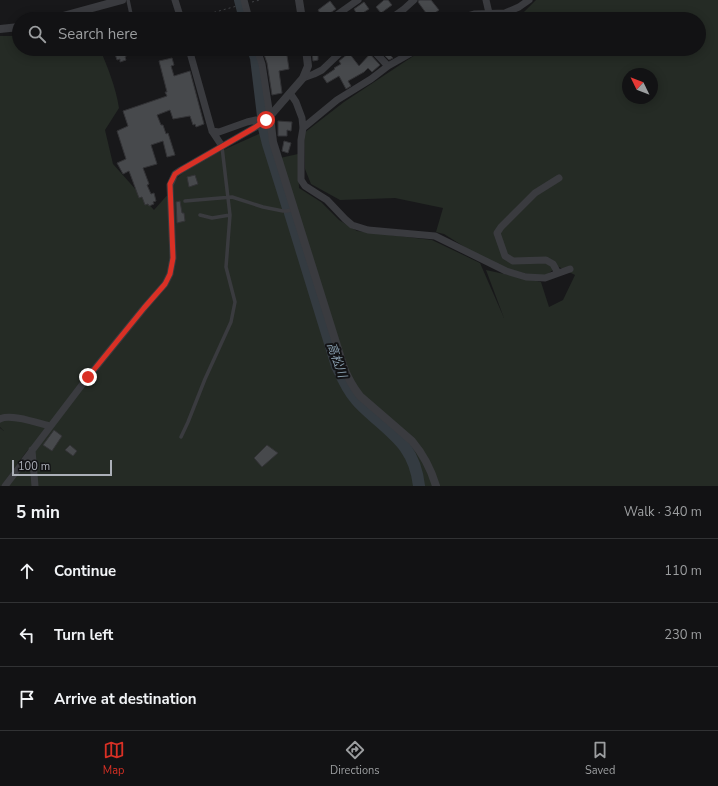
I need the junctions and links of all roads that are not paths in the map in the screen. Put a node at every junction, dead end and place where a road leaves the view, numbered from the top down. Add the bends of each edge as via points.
1 (122, 0) edge
2 (128, 0) edge
3 (175, 0) edge
4 (244, 0) edge
5 (299, 0) edge
6 (358, 0) edge
7 (414, 0) edge
8 (486, 0) edge
9 (529, 0) edge
10 (78, 12) edge
11 (131, 12) edge
12 (179, 12) edge
13 (247, 12) edge
14 (301, 12) edge
15 (341, 12) edge
16 (400, 12) edge
17 (489, 12) edge
18 (507, 12) edge
19 (12, 28) edge
20 (0, 29) edge
21 (191, 56) edge
22 (259, 56) edge
23 (307, 56) edge
24 (337, 56) edge
25 (379, 56) edge
26 (406, 56) edge
27 (388, 66) junction
28 (303, 78) junction
29 (290, 93) junction
30 (268, 118) junction
31 (303, 128) junction
32 (212, 131) junction
33 (222, 146) junction
34 (559, 178) dead end
35 (228, 198) junction
36 (185, 201) dead end
37 (294, 209) junction
38 (200, 215) dead end
39 (230, 215) junction
40 (570, 269) dead end
41 (558, 273) junction
42 (0, 420) edge
43 (50, 426) junction
44 (181, 437) dead end
45 (32, 450) junction
46 (5, 486) edge
47 (35, 486) edge
48 (436, 486) edge

1 - 10 street
2 - 11 lane
3 - 12 street
4 - 13 street
5 - 14 street
6 - 15 street
7 - 16 street
8 - 17 street
9 - 18 street
19 - 20 street
21 - 32 street
22 - 30 street
23 - 28 street via 308,66
24 - 28 street via 322,70
25 - 27 street
26 - 27 street
27 - 31 street via 337,100
28 - 29 street
29 - 30 street
29 - 31 street via 302,118
30 - 32 street via 219,132
30 - 33 street
30 - 37 street
31 - 41 street via 301,180 352,225 368,230 435,236 506,271 526,277 545,278
32 - 33 street
33 - 35 lane
33 - 43 street via 175,174 170,184 173,258 170,274 165,284
34 - 41 street via 535,192 497,233 505,256 513,261 546,260 553,264
35 - 36 lane
35 - 37 lane via 283,211
35 - 39 lane
37 - 48 street via 349,380 360,396 417,447 429,466
38 - 39 lane via 212,218
39 - 44 lane via 226,267 235,302 231,322
40 - 41 street
42 - 43 street via 4,417 25,419
43 - 45 street
45 - 46 street
45 - 47 street

